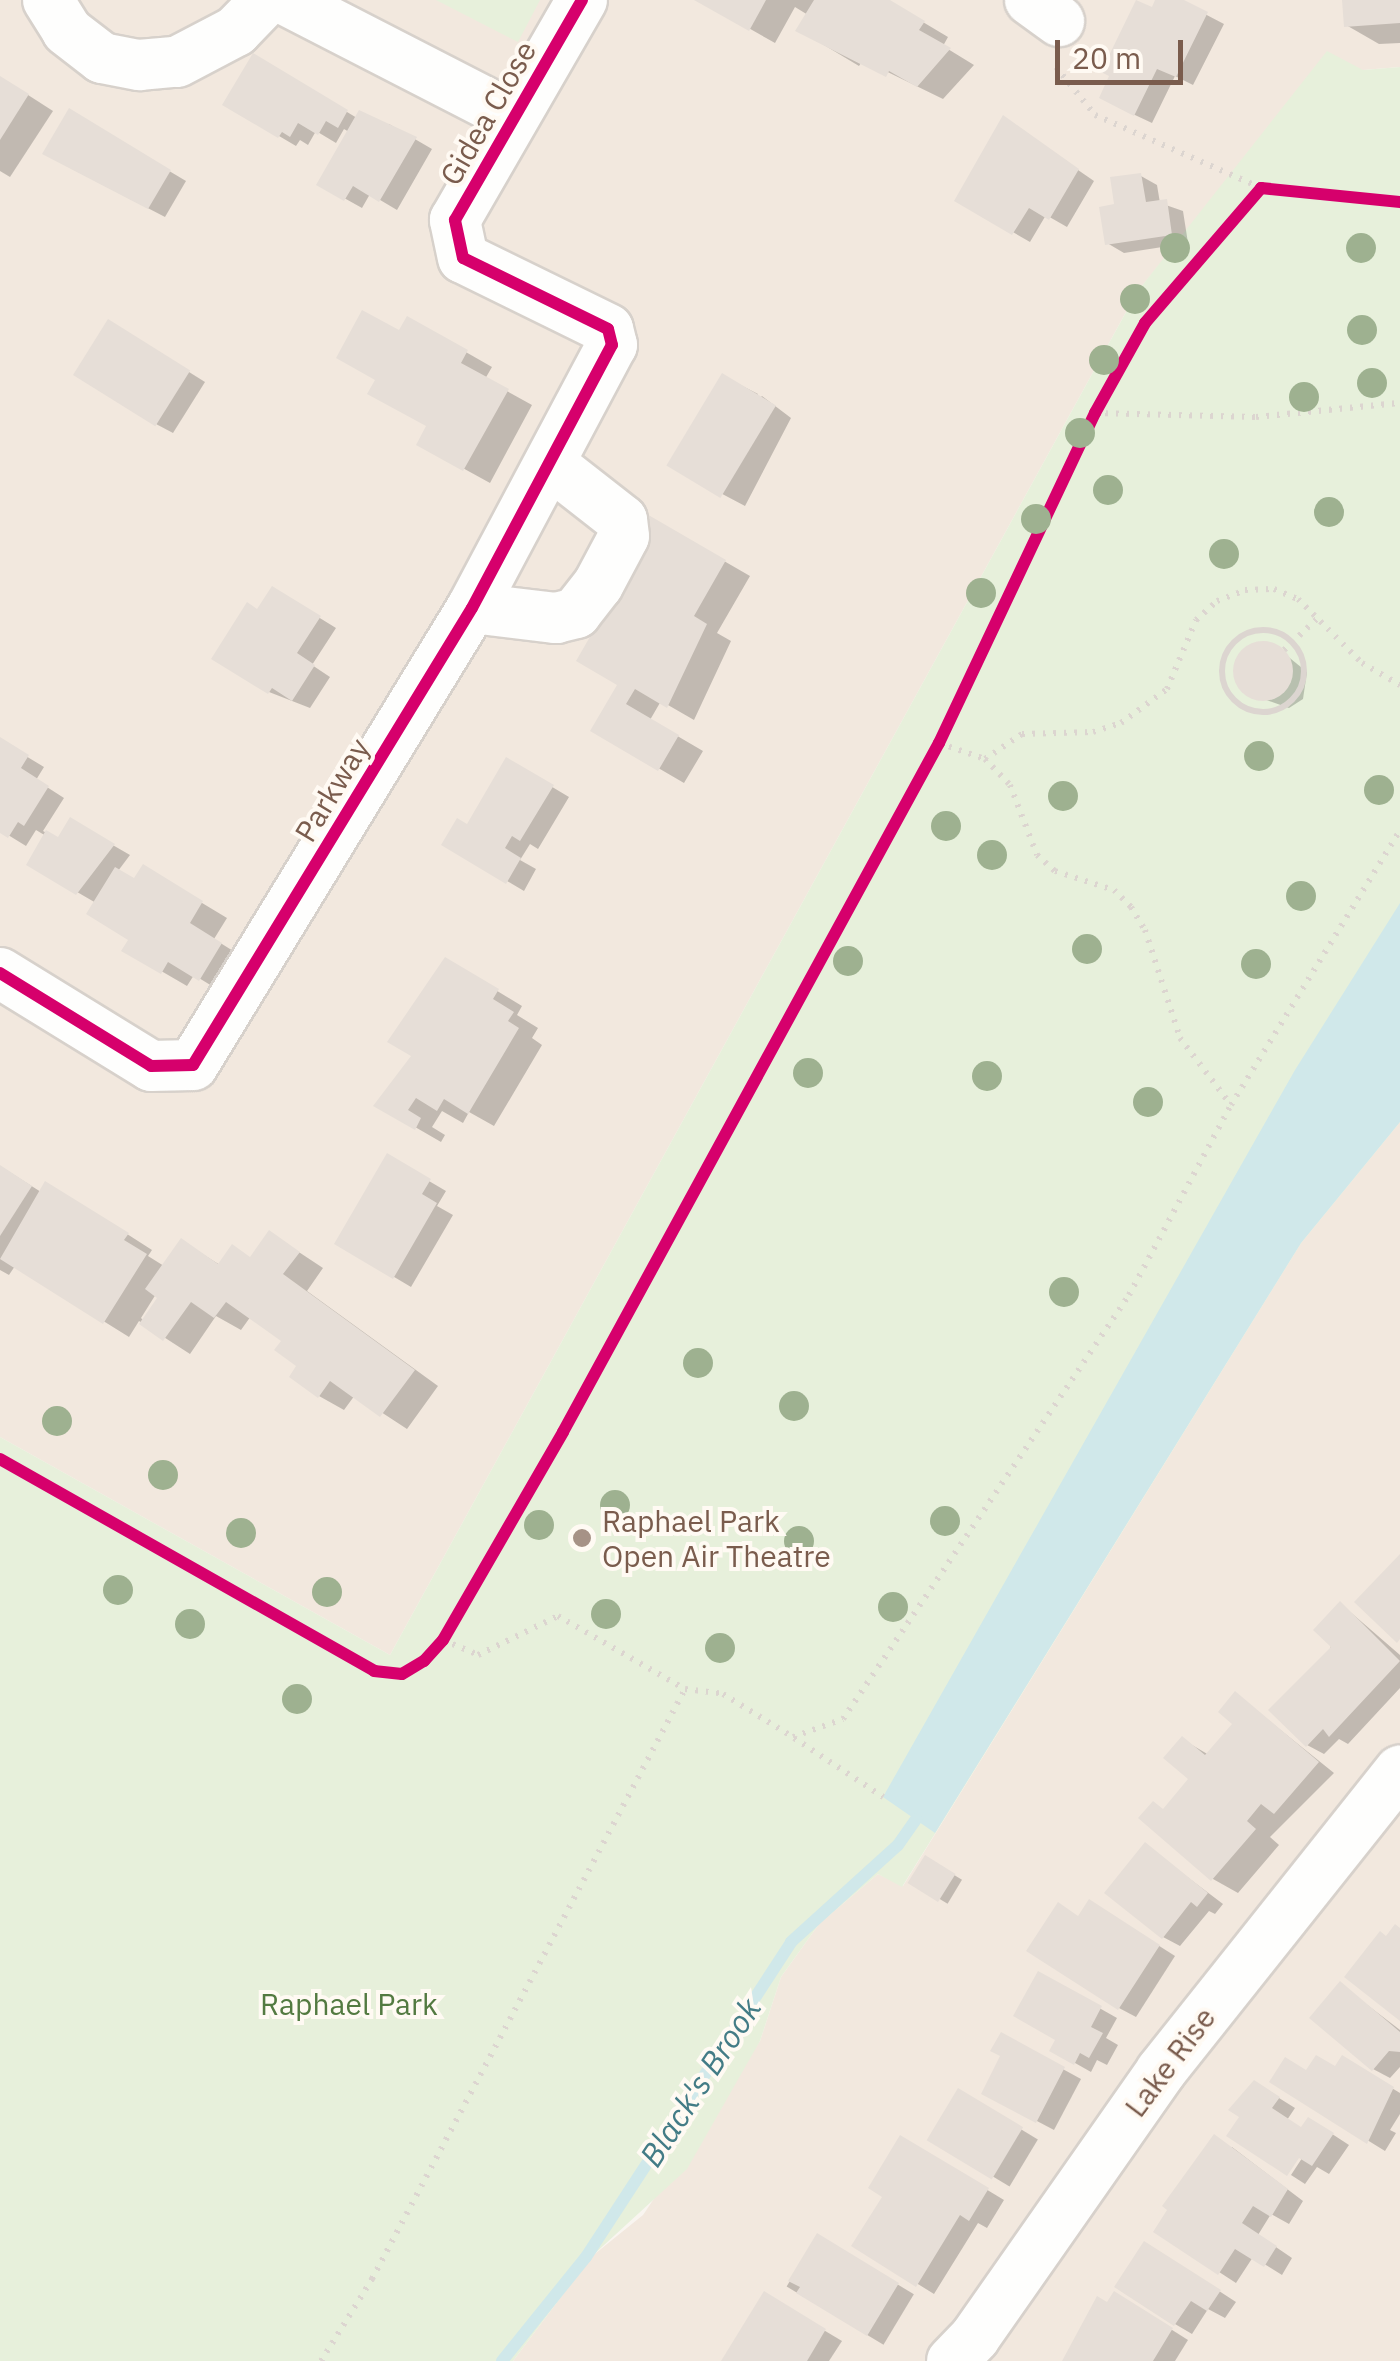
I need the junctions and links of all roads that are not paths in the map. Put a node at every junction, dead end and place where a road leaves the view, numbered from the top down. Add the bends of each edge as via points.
1 (48, 0) edge
2 (266, 0) edge
3 (286, 0) edge
4 (582, 0) edge
5 (514, 117) junction
6 (612, 345) joint
7 (553, 466) junction
8 (472, 608) junction
9 (0, 973) edge
10 (1398, 1778) edge
11 (952, 2361) edge

1 - 2 street via 67,30 102,58 139,65 192,54 236,32
3 - 5 street
4 - 5 street, Gidea Close
5 - 6 street, Gidea Close via 455,220 463,258 608,329
6 - 7 street, Parkway
7 - 8 street, Parkway
7 - 8 street via 622,520 624,536 598,585 576,613 556,618
8 - 9 street, Parkway via 193,1065 151,1066
10 - 11 street, Lake Rise via 1160,2072

